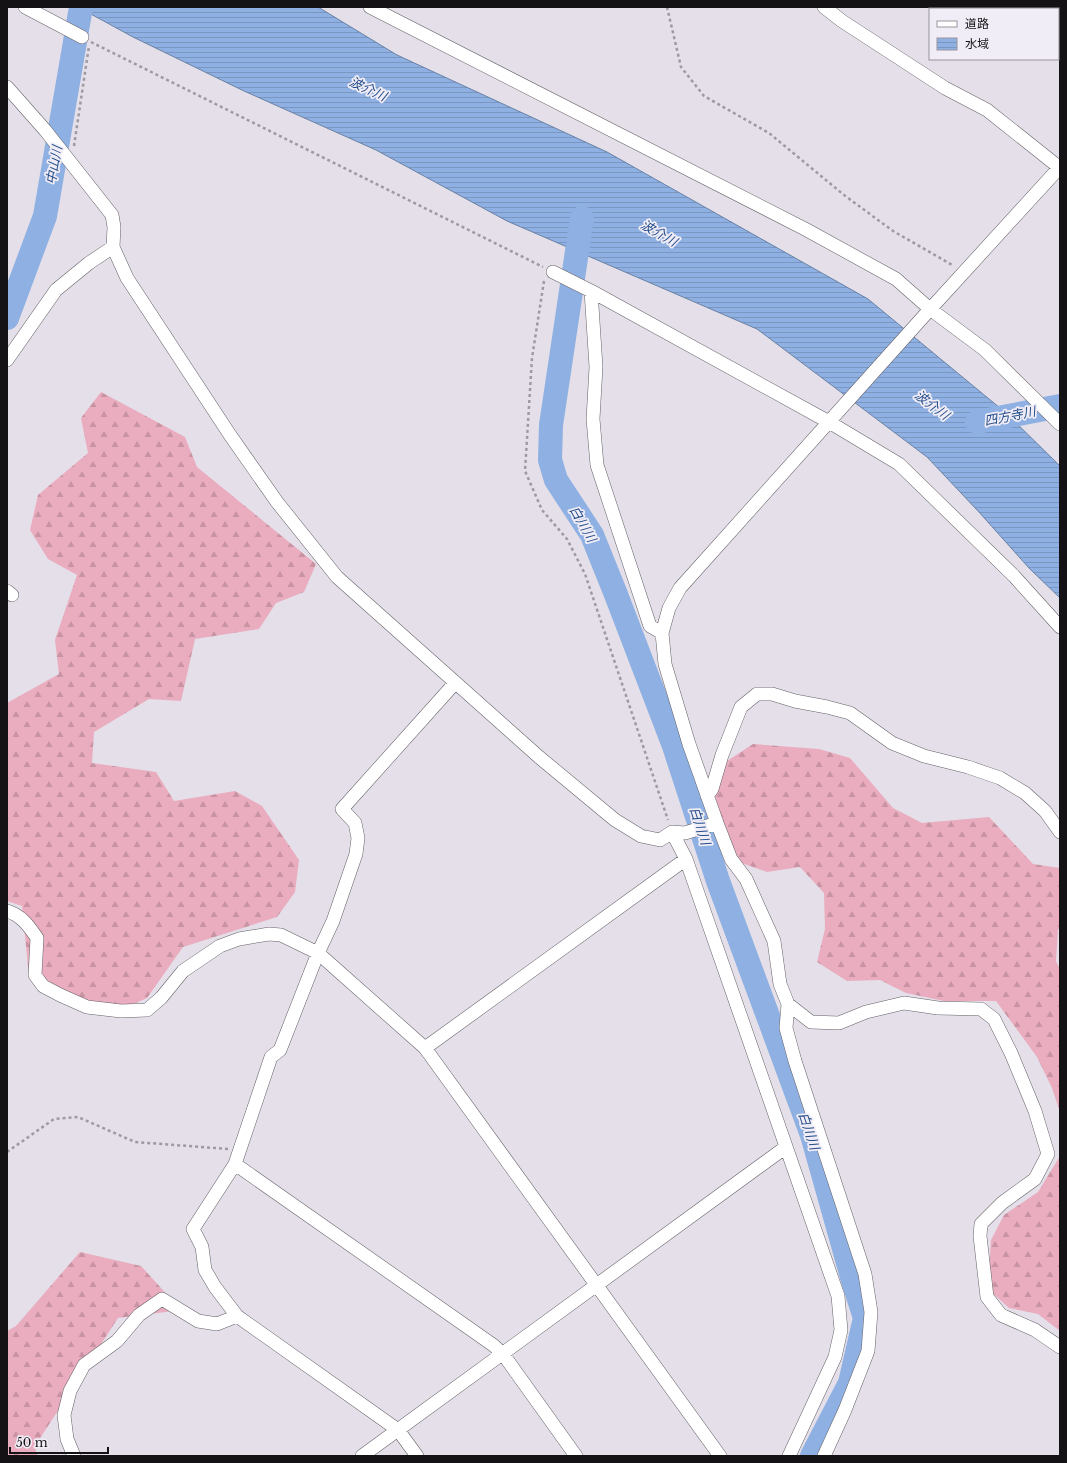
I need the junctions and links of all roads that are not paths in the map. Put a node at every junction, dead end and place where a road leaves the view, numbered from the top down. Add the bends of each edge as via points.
1 (25, 7) edge
2 (370, 7) edge
3 (824, 7) edge
4 (86, 39) road end
5 (7, 87) edge
6 (1060, 167) edge
7 (113, 247) junction
8 (548, 272) road end
9 (591, 290) junction
10 (926, 313) junction
11 (7, 360) edge
12 (829, 422) junction
13 (1057, 422) edge
14 (1060, 627) edge
15 (662, 633) junction
16 (455, 683) junction
17 (707, 796) junction
18 (713, 825) junction
19 (679, 832) junction
20 (1060, 832) edge
21 (686, 859) junction
22 (7, 911) edge
23 (318, 953) junction
24 (788, 1004) junction
25 (425, 1048) junction
26 (786, 1147) junction
27 (235, 1164) junction
28 (597, 1285) junction
29 (237, 1316) junction
30 (1060, 1346) edge
31 (503, 1354) junction
32 (398, 1430) junction
33 (74, 1456) edge
34 (362, 1456) edge
35 (417, 1456) edge
36 (576, 1456) edge
37 (720, 1456) edge
38 (789, 1456) edge
39 (824, 1456) edge

1 - 4 street
2 - 10 street via 805,229 896,279
3 - 6 street via 945,88 987,110
5 - 7 street via 45,130 112,215
6 - 10 street
7 - 11 street via 56,290
7 - 16 street via 127,278 277,502 337,577
8 - 9 street
9 - 12 street
9 - 15 street via 596,367 593,419 597,465 650,626
10 - 12 street
10 - 13 street via 985,350
12 - 14 street via 899,464 1014,576
12 - 15 street via 680,588 669,608
15 - 17 street via 665,664
16 - 19 street via 615,820 641,836 660,840
16 - 23 street via 342,809 355,823 358,838 356,854 333,921
17 - 18 street
17 - 20 street via 712,789 741,707 757,694 772,694 850,713 892,743 924,756 1000,778 1025,792 1045,811
18 - 19 street
18 - 24 street via 731,860 746,879 774,941 780,984
19 - 21 street
21 - 25 street
21 - 26 street
22 - 23 street via 24,921 37,938 35,974 43,986 87,1007 147,1010 161,998 183,971 220,946 240,939 269,934 281,935
23 - 25 street
23 - 27 street via 280,1050 271,1057
24 - 30 street via 811,1022 840,1023 866,1012 904,1003 938,1008 981,1009 994,1019 1035,1111 1048,1154 1035,1178 1002,1203 981,1224 987,1297 1001,1315 1035,1330
24 - 39 street via 786,1028 789,1041 865,1274 871,1312 868,1351
25 - 28 street
26 - 28 street
26 - 38 street via 838,1296 841,1330 835,1357
27 - 29 street via 193,1229 202,1248 205,1270
27 - 31 street
28 - 31 street
28 - 37 street
29 - 32 street
29 - 33 street via 217,1324 198,1321 162,1299 139,1315 117,1341 84,1365 70,1391 64,1415 67,1439
31 - 32 street
31 - 36 street
32 - 34 street
32 - 35 street

